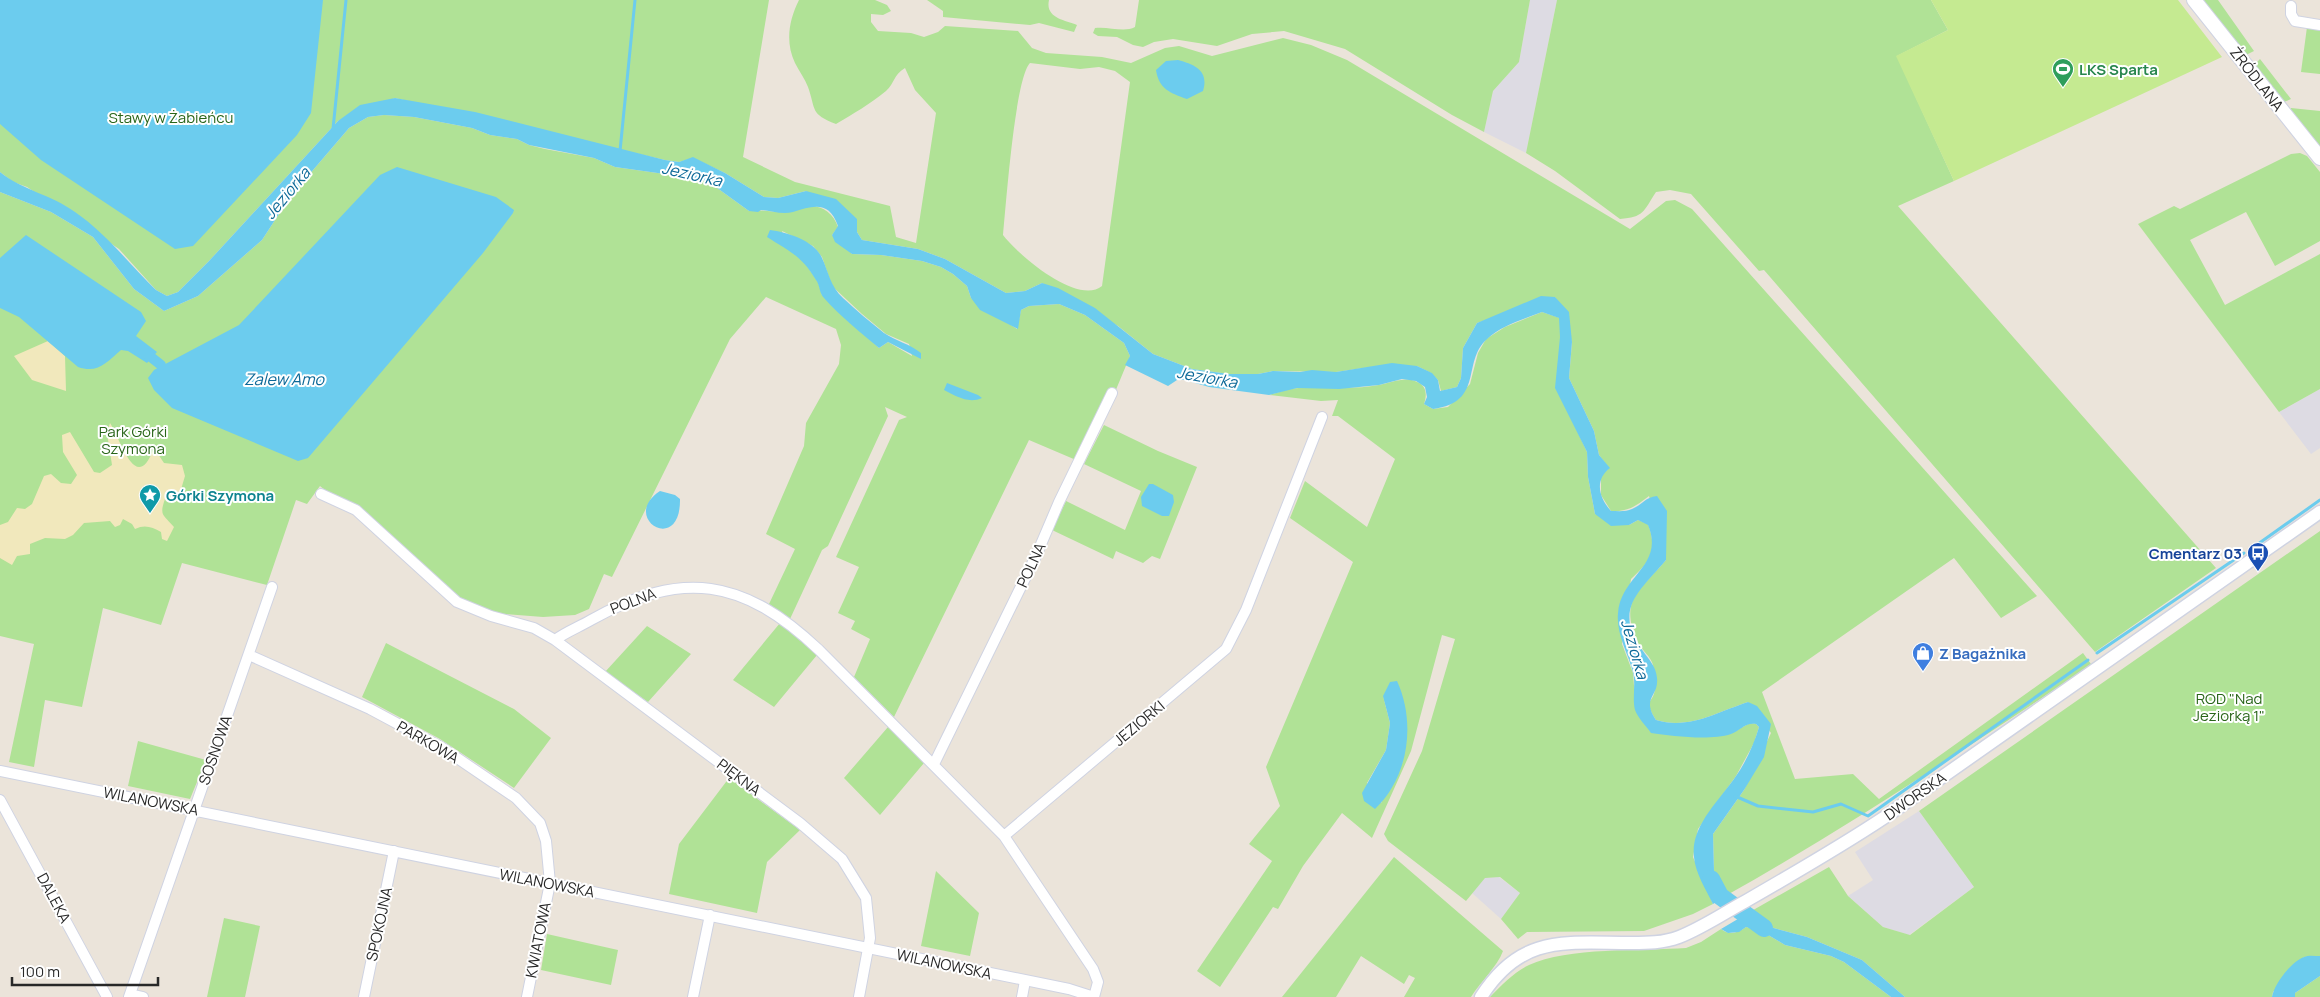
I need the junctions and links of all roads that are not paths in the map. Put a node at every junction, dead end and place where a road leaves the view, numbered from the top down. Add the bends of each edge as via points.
1 (2194, 0) edge
2 (2292, 6) dead end
3 (2320, 25) edge
4 (2320, 158) edge
5 (1112, 392) dead end
6 (1322, 417) dead end
7 (321, 494) dead end
8 (2320, 512) edge
9 (272, 587) dead end
10 (554, 640) junction
11 (249, 655) junction
12 (934, 764) junction
13 (0, 771) edge
14 (0, 800) edge
15 (194, 810) junction
16 (1004, 836) junction
17 (394, 851) junction
18 (550, 883) junction
19 (710, 915) junction
20 (869, 949) junction
21 (1025, 981) junction
22 (129, 996) edge
23 (106, 997) edge
24 (143, 997) edge
25 (364, 997) edge
26 (527, 997) edge
27 (693, 997) edge
28 (859, 997) edge
29 (1022, 997) edge
30 (1094, 997) edge
31 (1481, 997) edge

1 - 4 main road, ŹRÓDLANA
2 - 3 street via 2291,14 2295,21
5 - 12 street, POLNA
6 - 16 street, JEZIORKI via 1246,610 1226,649
7 - 10 street via 356,510 457,602 484,614 534,628
8 - 31 street, DWORSKA via 1885,817 1769,887 1680,937 1657,943 1564,943 1538,947 1505,967
9 - 11 street, SOSNOWA
10 - 12 street, POLNA via 640,596 679,587 724,591 752,602 790,624
10 - 20 street, PIĘKNA via 800,823 842,859 866,898
11 - 15 street, SOSNOWA
11 - 18 street, PARKOWA via 378,713 441,747 503,788 540,823 546,841
12 - 16 street, POLNA
13 - 15 street, WILANOWSKA
14 - 23 street, DALEKA
15 - 17 street, WILANOWSKA
15 - 22 street, SOSNOWA
16 - 30 street via 1093,969 1098,982
17 - 18 street, WILANOWSKA
17 - 25 street, SPOKOJNA
18 - 19 street, WILANOWSKA
18 - 26 street, KWIATOWA
19 - 20 street, WILANOWSKA
19 - 27 street
20 - 21 street, WILANOWSKA
20 - 28 street, PIĘKNA
21 - 29 street
21 - 30 street, WILANOWSKA
22 - 24 street

